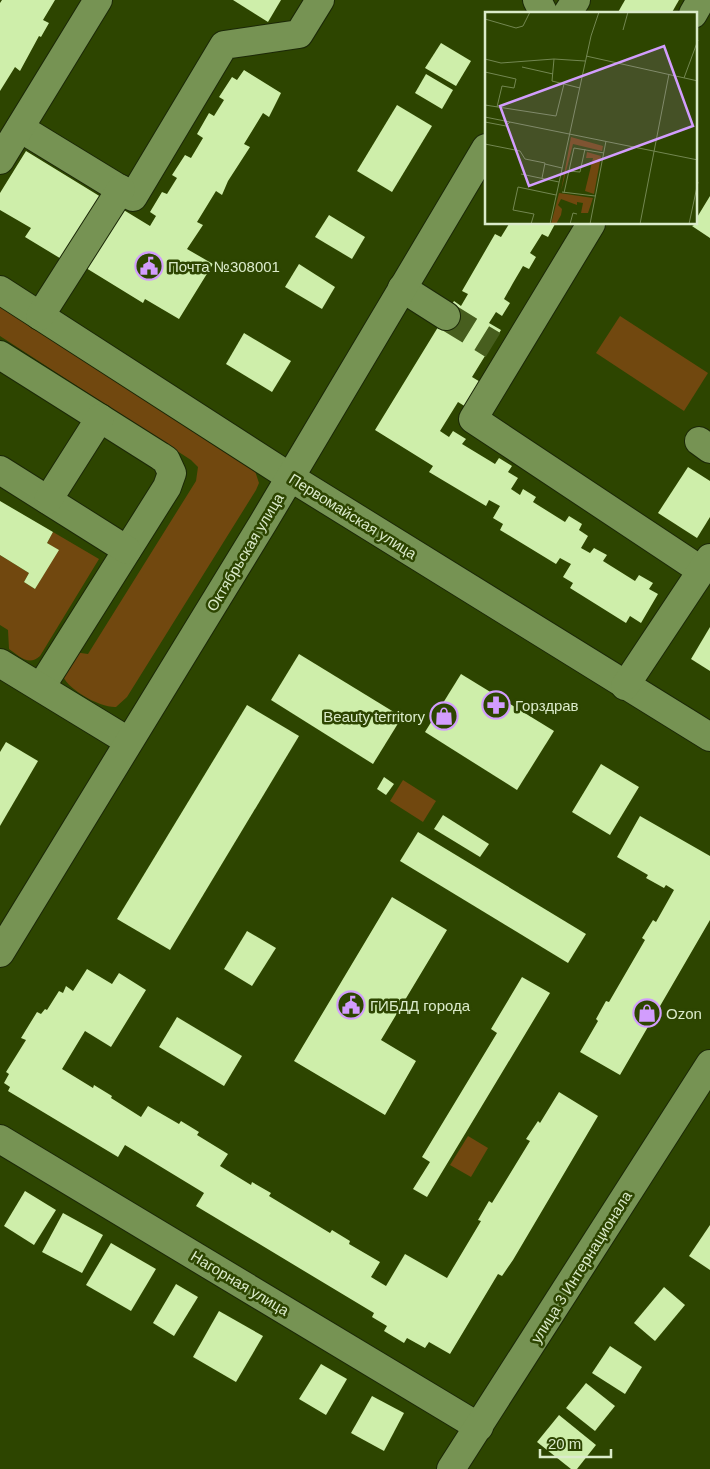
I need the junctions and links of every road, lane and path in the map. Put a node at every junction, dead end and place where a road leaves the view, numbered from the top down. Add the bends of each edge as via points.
1 (98, 0) edge
2 (320, 0) edge
3 (537, 0) edge
4 (576, 0) edge
5 (701, 0) edge
6 (543, 12) edge
7 (568, 12) edge
8 (694, 12) edge
9 (20, 128) junction
10 (485, 150) edge
11 (0, 160) edge
12 (121, 189) junction
13 (590, 225) edge
14 (402, 288) junction
15 (0, 290) edge
16 (40, 316) junction
17 (446, 316) tunnel mouth
18 (1, 357) edge
19 (100, 418) junction
20 (0, 470) edge
21 (290, 477) junction
22 (48, 500) junction
23 (127, 550) junction
24 (706, 565) edge
25 (0, 663) edge
26 (625, 686) junction
27 (41, 687) junction
28 (710, 737) edge
29 (128, 741) junction
30 (0, 953) edge
31 (710, 1064) edge
32 (0, 1139) edge
33 (480, 1427) junction
34 (451, 1469) edge

1 - 9 street
2 - 12 street via 299,34 224,45 133,197
3 - 6 street
4 - 7 street
5 - 8 street
9 - 11 street
9 - 12 street
10 - 14 street, Октябрьская улица
12 - 16 street
13 - 24 street via 502,350 473,419
14 - 17 street
14 - 21 street, Октябрьская улица
15 - 16 street, Первомайская улица
16 - 21 street, Первомайская улица
18 - 19 street
19 - 22 street
19 - 23 street via 166,460 172,473 171,480
20 - 22 street
21 - 26 street, Первомайская улица
21 - 29 street, Октябрьская улица
22 - 23 street
23 - 27 street
24 - 26 street
25 - 27 street
26 - 28 street, Первомайская улица
27 - 29 street
29 - 30 street, Октябрьская улица
31 - 33 street, улица 3 Интернационала
32 - 33 street, Нагорная улица
33 - 34 street, улица 3 Интернационала

